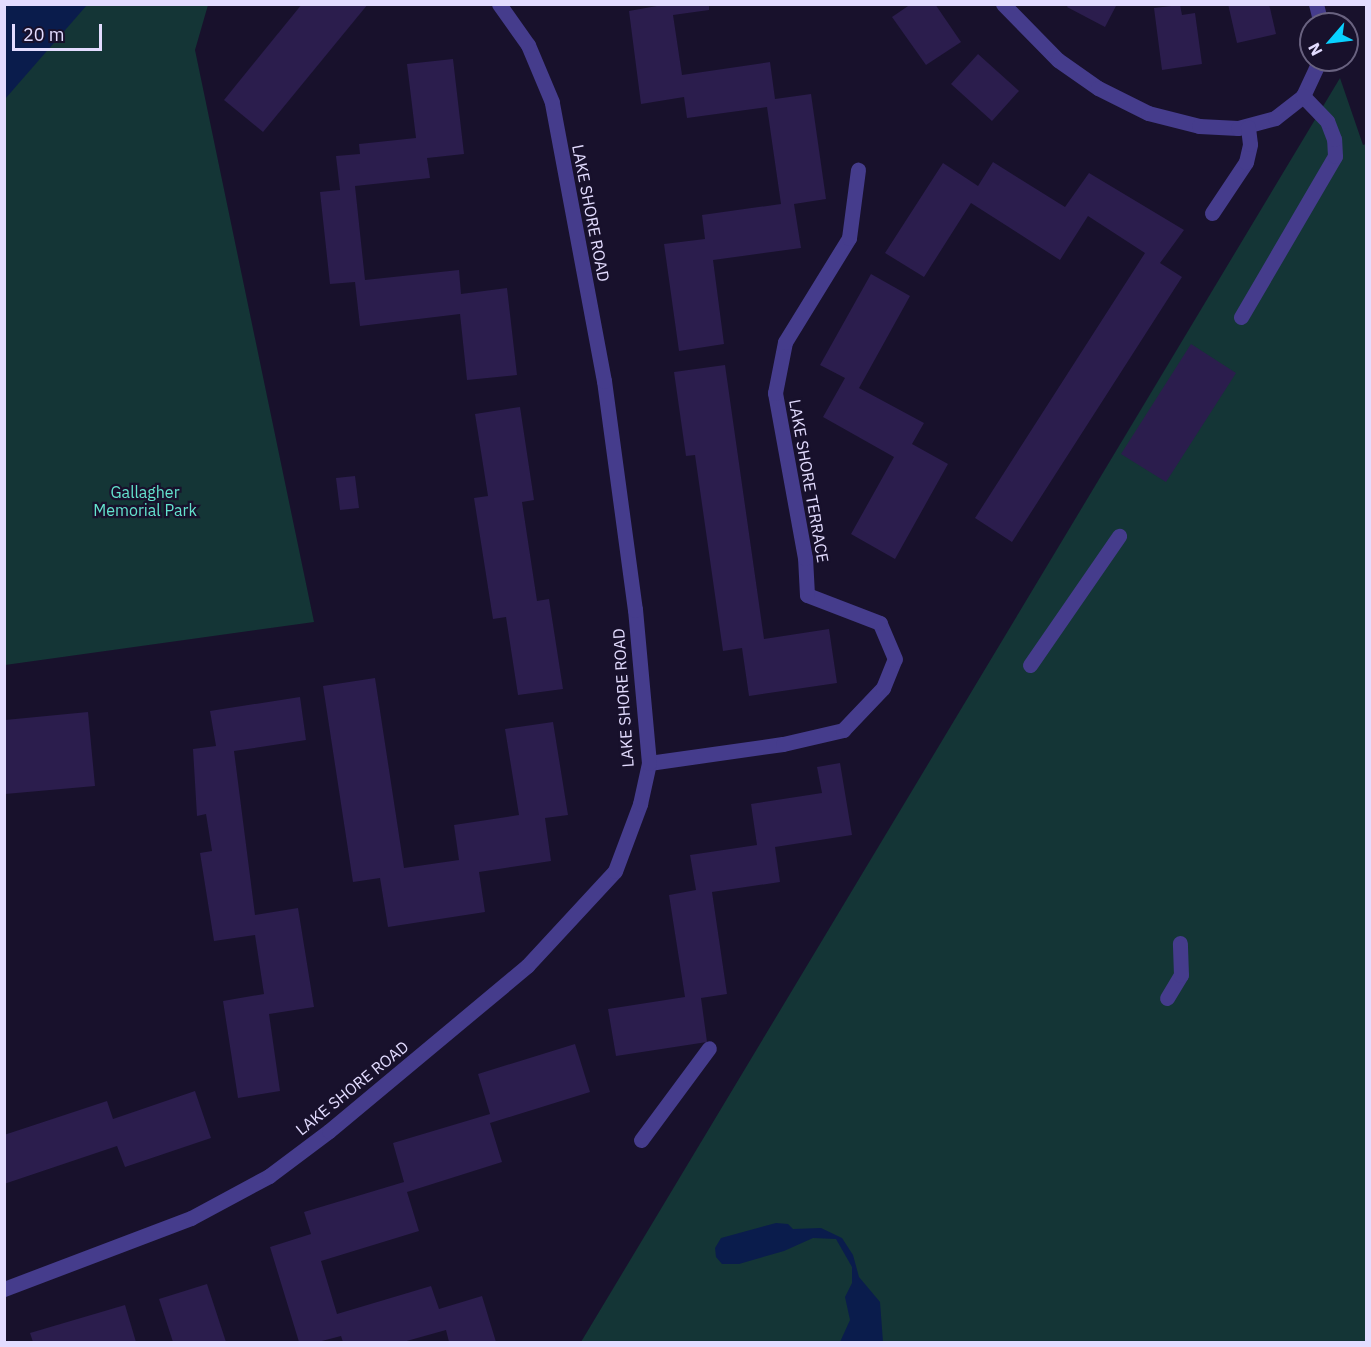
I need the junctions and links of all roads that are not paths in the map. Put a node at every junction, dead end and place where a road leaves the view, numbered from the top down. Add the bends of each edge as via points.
1 (499, 4) edge
2 (1003, 4) edge
3 (1314, 72) edge
4 (1303, 96) junction
5 (1248, 127) junction
6 (858, 170) dead end
7 (1212, 213) dead end
8 (1241, 317) dead end
9 (1119, 536) dead end
10 (1030, 665) dead end
11 (649, 763) junction
12 (1180, 943) dead end
13 (1167, 998) dead end
14 (709, 1048) dead end
15 (641, 1140) dead end
16 (4, 1289) edge

1 - 11 street, LAKE SHORE ROAD via 528,45 552,102 604,381 635,610
2 - 5 street via 1058,60 1116,98 1181,123 1214,128
3 - 4 street
4 - 5 street via 1275,118
4 - 8 street via 1332,129 1335,156
5 - 7 street via 1246,162
6 - 11 street, LAKE SHORE TERRACE via 849,238 785,342 776,393 805,558 807,595 880,623 895,659 883,688 843,730 783,744
9 - 10 street
11 - 16 street, LAKE SHORE ROAD via 640,804 615,871 527,966 329,1131 269,1176 191,1218
12 - 13 street via 1181,975
14 - 15 street

